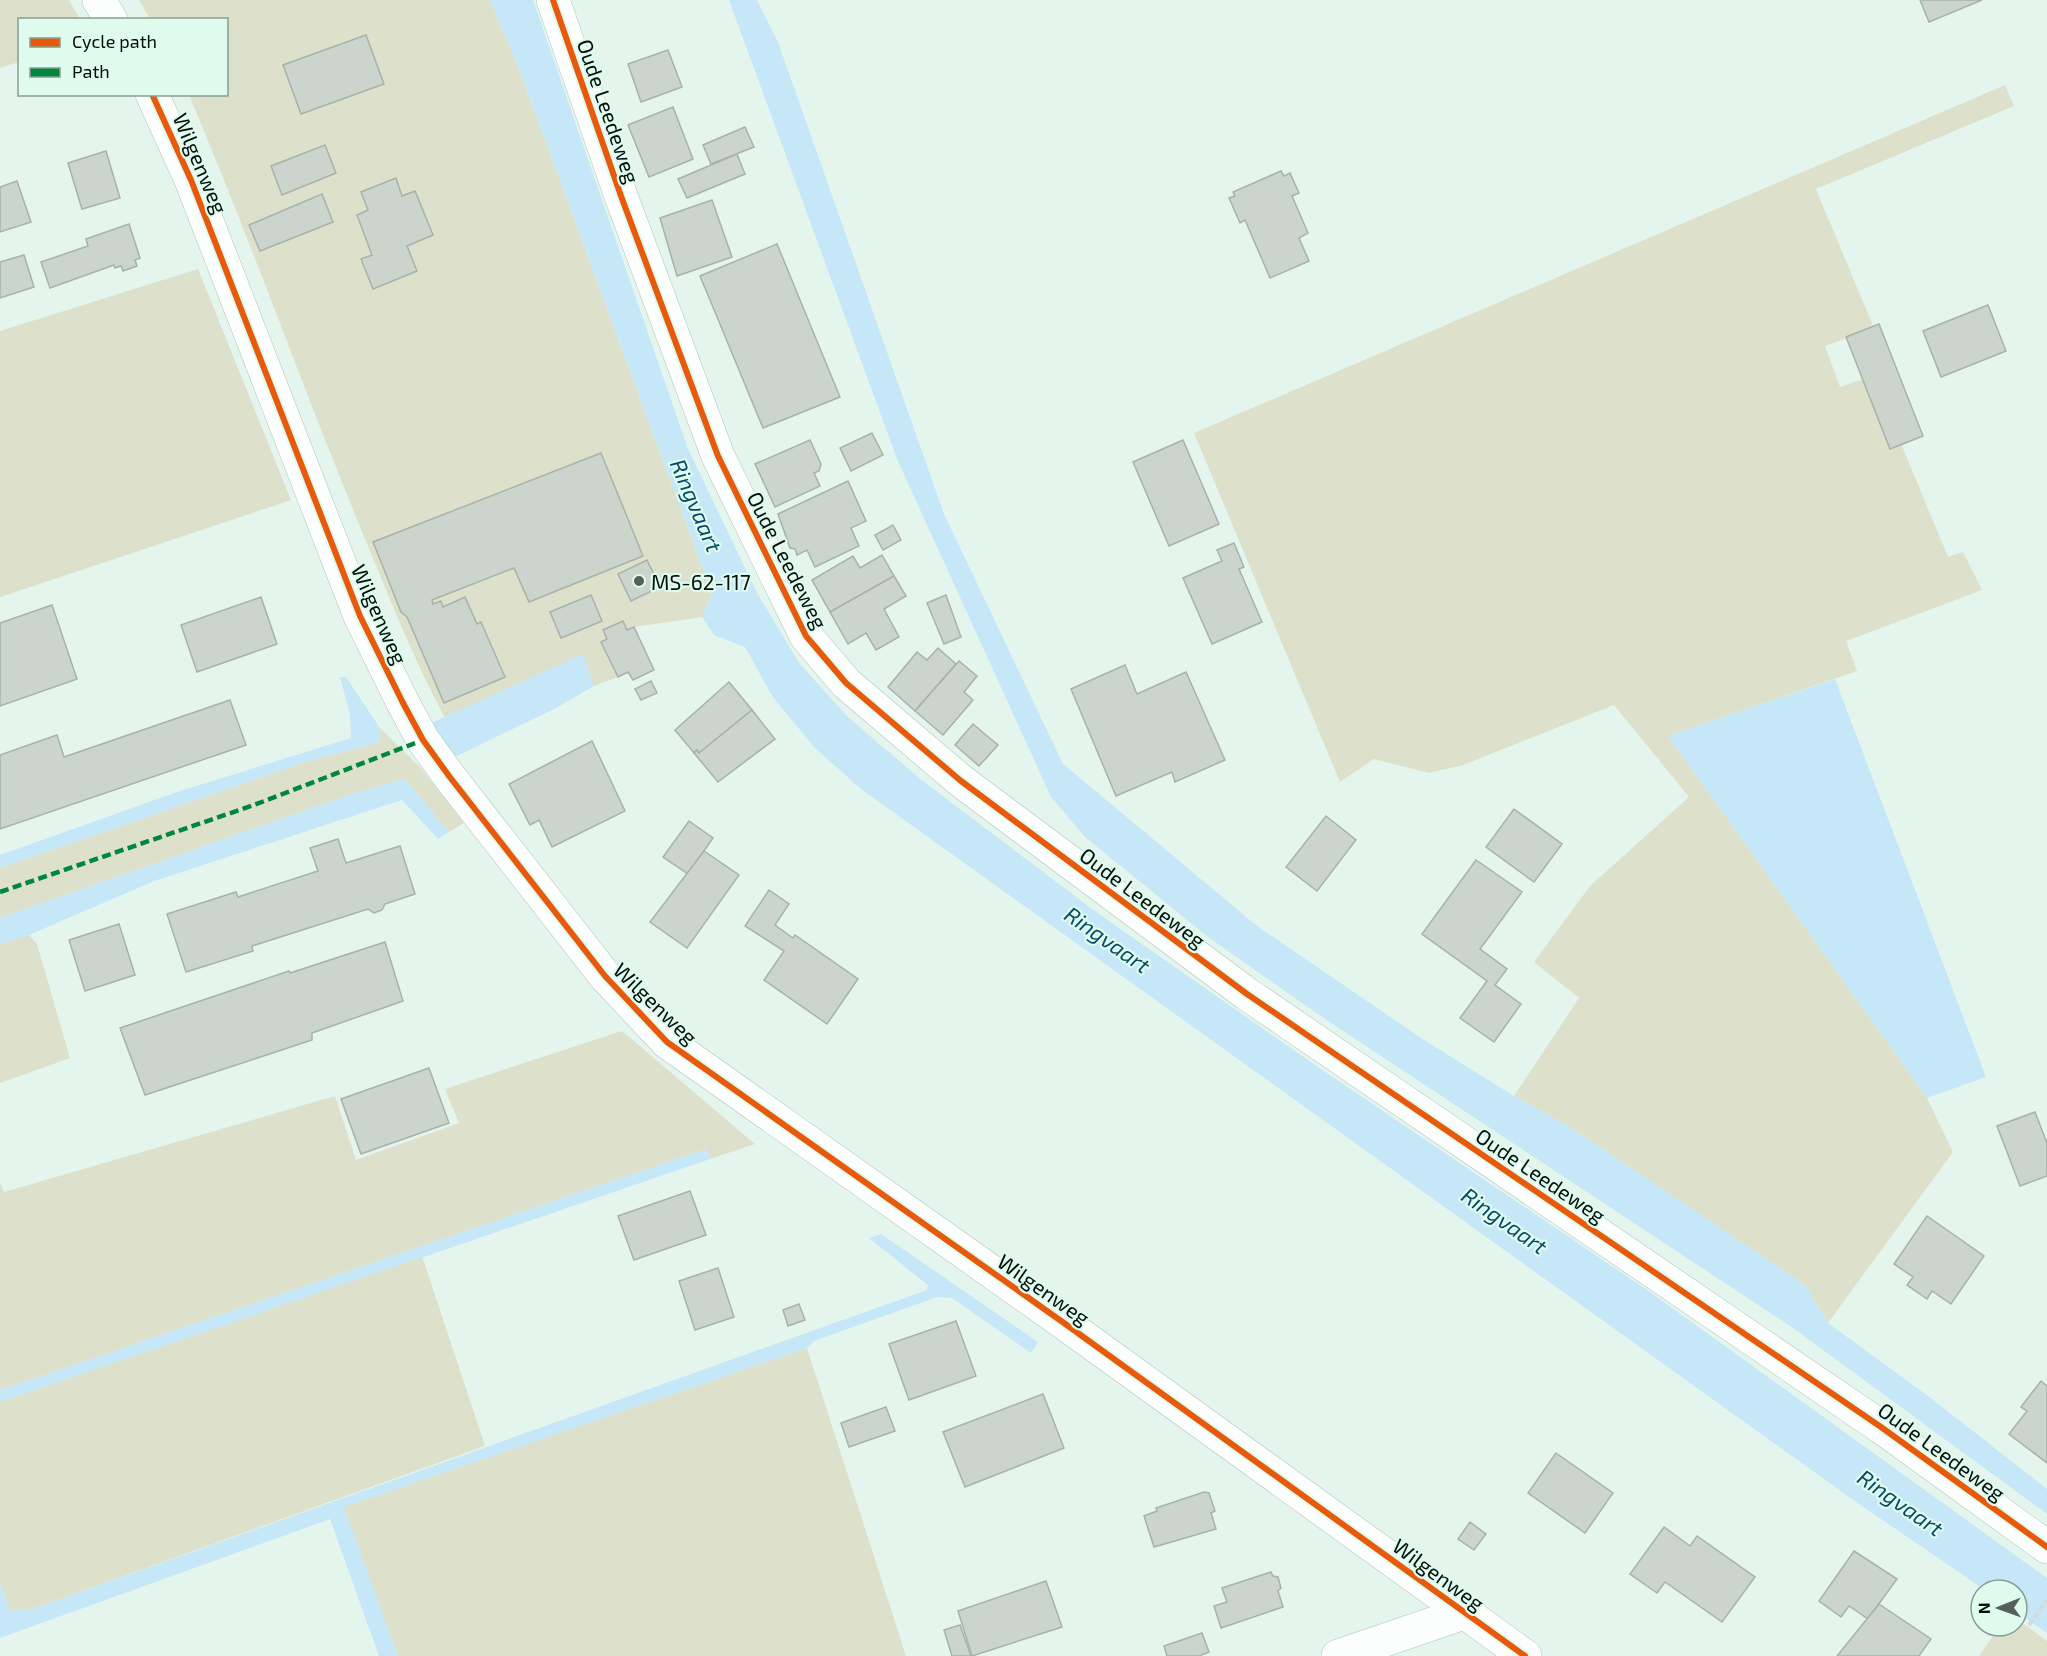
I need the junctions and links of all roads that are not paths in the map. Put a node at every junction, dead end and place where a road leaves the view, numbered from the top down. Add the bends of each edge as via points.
1 (99, 0) edge
2 (553, 0) edge
3 (110, 18) edge
4 (153, 96) edge
5 (2047, 1547) edge
6 (1464, 1613) junction
7 (1338, 1656) edge
8 (1525, 1656) edge

1 - 3 street
2 - 5 street, Oude Leedeweg via 718,456 806,636 846,683 961,781 1247,994 1881,1427
4 - 6 street, Wilgenweg via 192,180 360,616 403,703 449,776 604,976 667,1042
6 - 7 street, Wilgenweg
6 - 8 street, Wilgenweg

